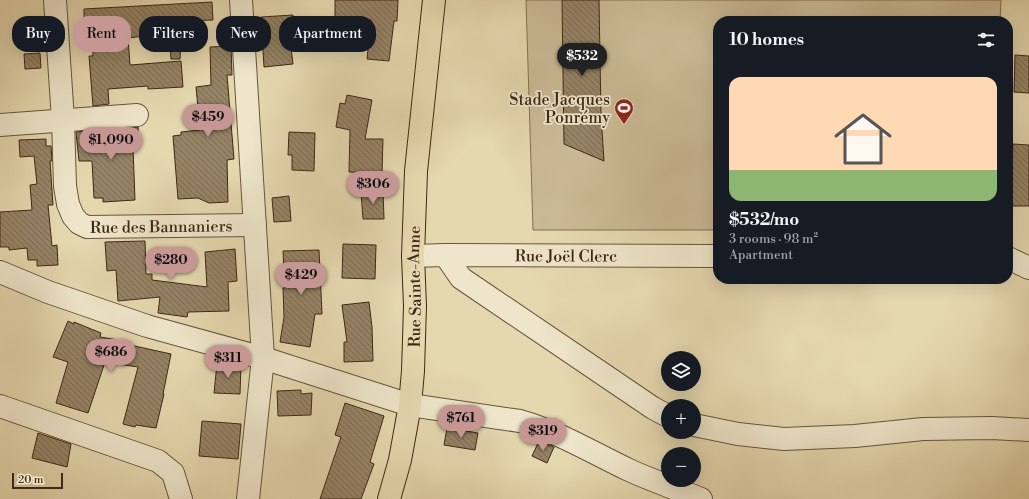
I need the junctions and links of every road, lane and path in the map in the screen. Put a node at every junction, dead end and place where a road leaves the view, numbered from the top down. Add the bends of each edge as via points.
1 (54, 0) edge
2 (241, 0) edge
3 (434, 0) edge
4 (137, 115) dead end
5 (63, 120) junction
6 (0, 125) edge
7 (255, 225) junction
8 (1029, 251) edge
9 (445, 255) junction
10 (413, 256) junction
11 (713, 256) edge
12 (1013, 256) edge
13 (1013, 260) edge
14 (1029, 268) edge
15 (0, 272) edge
16 (263, 358) junction
17 (410, 405) junction
18 (0, 406) edge
19 (661, 412) edge
20 (701, 426) edge
21 (1029, 430) edge
22 (181, 499) edge
23 (248, 499) edge
24 (389, 499) edge
25 (701, 499) edge

1 - 5 street, Rue des Bannaniers
2 - 7 street
3 - 10 main road, Rue Sainte-Anne via 416,171
4 - 5 street
5 - 6 street
5 - 7 street, Rue des Bannaniers via 65,186 68,204 79,223 87,227
7 - 16 street
8 - 12 street
9 - 10 street, Rue Joël Clerc
9 - 11 street, Rue Joël Clerc
9 - 19 street via 461,278
10 - 17 main road, Rue Sainte-Anne via 415,306
13 - 14 street
15 - 16 street via 48,292 147,326
16 - 17 street
16 - 23 street
17 - 24 main road, Rue Sainte-Anne via 400,460
17 - 25 street via 538,426 630,470
18 - 22 street via 158,461 173,473
20 - 21 street via 784,439 855,436 923,429

